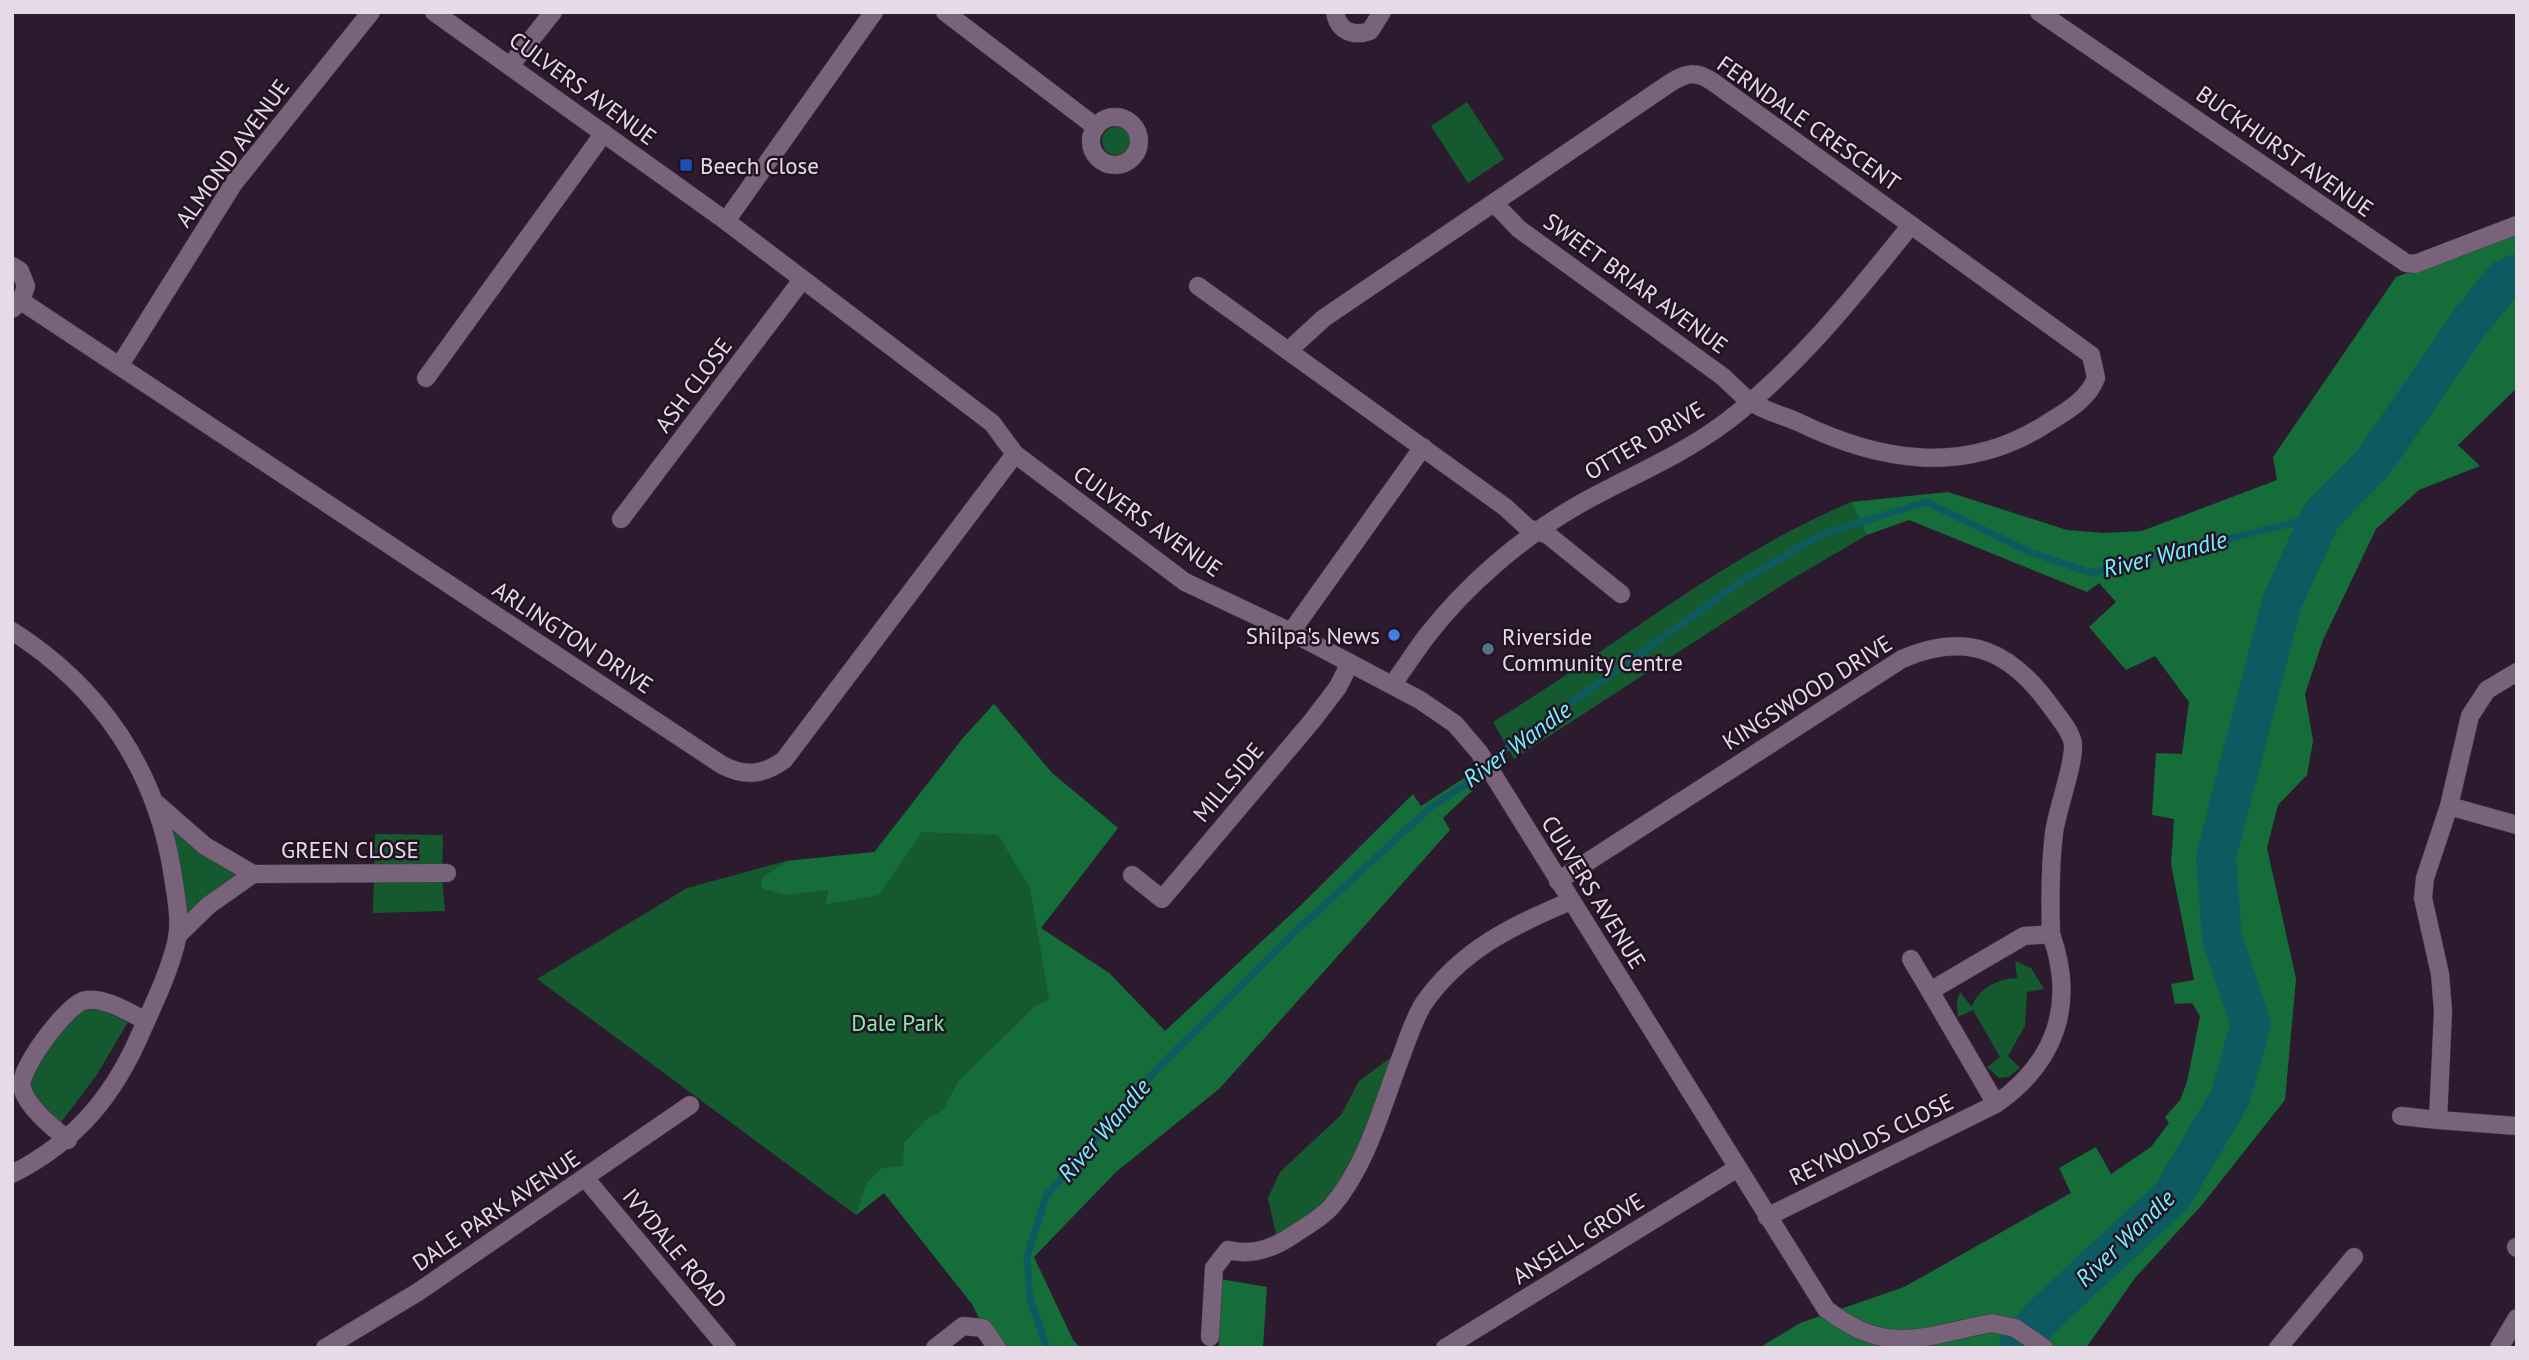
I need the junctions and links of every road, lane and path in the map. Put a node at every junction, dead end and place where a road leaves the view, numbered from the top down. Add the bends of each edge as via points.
1 (371, 12) edge
2 (434, 12) edge
3 (553, 12) edge
4 (874, 12) edge
5 (945, 12) edge
6 (1335, 12) edge
7 (1382, 12) edge
8 (2039, 12) edge
9 (510, 66) junction
10 (1096, 127) dead end
11 (604, 133) junction
12 (1494, 203) junction
13 (726, 221) junction
14 (1911, 225) junction
15 (2517, 225) edge
16 (12, 266) edge
17 (803, 280) junction
18 (1198, 286) dead end
19 (17, 305) edge
20 (1289, 350) junction
21 (2091, 355) joint
22 (120, 365) junction
23 (426, 378) dead end
24 (1750, 402) junction
25 (1423, 447) junction
26 (1015, 454) junction
27 (621, 519) dead end
28 (1539, 532) junction
29 (1621, 594) dead end
30 (12, 631) edge
31 (1291, 632) junction
32 (1350, 663) junction
33 (2517, 672) edge
34 (1392, 685) junction
35 (157, 804) junction
36 (2449, 806) junction
37 (2517, 825) edge
38 (447, 873) dead end
39 (253, 874) junction
40 (1132, 875) dead end
41 (1558, 881) junction
42 (1571, 901) junction
43 (2051, 905) joint
44 (2051, 934) junction
45 (177, 936) junction
46 (1911, 959) dead end
47 (1930, 991) junction
48 (146, 1021) junction
49 (1996, 1104) junction
50 (690, 1105) dead end
51 (2401, 1116) dead end
52 (2438, 1120) junction
53 (2517, 1126) edge
54 (68, 1140) junction
55 (1736, 1169) junction
56 (12, 1174) edge
57 (586, 1179) junction
58 (1767, 1217) junction
59 (2354, 1257) dead end
60 (2517, 1318) edge
61 (1210, 1337) dead end
62 (2041, 1346) edge
63 (2282, 1346) edge
64 (994, 1347) edge
65 (325, 1348) edge
66 (727, 1348) edge
67 (935, 1348) edge
68 (1445, 1348) edge
69 (2499, 1348) edge

1 - 22 street, ALMOND AVENUE via 234,183
2 - 9 street, CULVERS AVENUE
3 - 9 street
4 - 13 street
5 - 10 street
6 - 7 street via 1340,26 1362,34 1376,26
8 - 15 street, BUCKHURST AVENUE via 2406,263 2415,264
9 - 11 street, CULVERS AVENUE
11 - 13 street, CULVERS AVENUE
11 - 23 street
12 - 14 street, FERNDALE CRESCENT via 1680,77 1696,73
12 - 20 street, FERNDALE CRESCENT via 1324,318
12 - 24 street, SWEET BRIAR AVENUE via 1518,229 1722,376
13 - 17 street, CULVERS AVENUE
14 - 21 street, FERNDALE CRESCENT
14 - 24 street, OTTER DRIVE via 1827,327
16 - 19 street via 20,271 26,286
17 - 26 street, CULVERS AVENUE via 992,423
17 - 27 street, ASH CLOSE
18 - 20 street
19 - 22 street, ARLINGTON DRIVE
20 - 25 street
21 - 24 street, SWEET BRIAR AVENUE via 2096,378 2093,386 2066,412 2021,438 1962,455 1927,458 1865,451
22 - 26 street, ARLINGTON DRIVE via 722,765 747,774 772,769 795,747
24 - 28 street, OTTER DRIVE via 1674,457 1577,506
25 - 28 street
25 - 31 street
26 - 31 street, CULVERS AVENUE via 1185,582
28 - 29 street
28 - 34 street, OTTER DRIVE via 1455,604
30 - 35 street via 68,673 104,711
31 - 32 street, CULVERS AVENUE
32 - 34 street, CULVERS AVENUE
32 - 40 street, MILLSIDE via 1320,711 1162,898
33 - 36 street via 2487,690 2470,716
34 - 41 street, CULVERS AVENUE via 1443,714 1479,752
35 - 39 street, GREEN CLOSE via 205,846
35 - 45 street via 174,888
36 - 37 street
36 - 52 street via 2423,898 2440,974 2443,1012
38 - 39 street, GREEN CLOSE
39 - 45 street, GREEN CLOSE via 209,905
41 - 42 street, CULVERS AVENUE
41 - 43 street, KINGSWOOD DRIVE via 1902,659 1928,650 1961,647 1991,652 2020,668 2073,744 2054,832
42 - 55 street, CULVERS AVENUE
42 - 61 street via 1518,923 1479,946 1423,1004 1366,1149 1331,1208 1287,1239 1244,1254 1228,1250 1214,1268
43 - 44 street, REYNOLDS CLOSE
44 - 47 street via 2024,936
44 - 49 street, REYNOLDS CLOSE via 2060,966 2061,1015 2042,1059 2027,1079
45 - 48 street
46 - 47 street
47 - 49 street
48 - 54 street via 117,1080
48 - 54 street via 109,1004 79,1002 66,1012 26,1067 21,1084 26,1097
49 - 58 street, REYNOLDS CLOSE
50 - 57 street, DALE PARK AVENUE
51 - 52 street
52 - 53 street
54 - 56 street
55 - 58 street, CULVERS AVENUE
55 - 68 street, ANSELL GROVE
57 - 65 street, DALE PARK AVENUE via 418,1292
57 - 66 street, IVYDALE ROAD
58 - 62 street, CULVERS AVENUE via 1826,1310 1847,1325 1893,1341 1992,1323 2015,1328
59 - 63 street
60 - 69 street
64 - 67 street via 983,1328 963,1326

